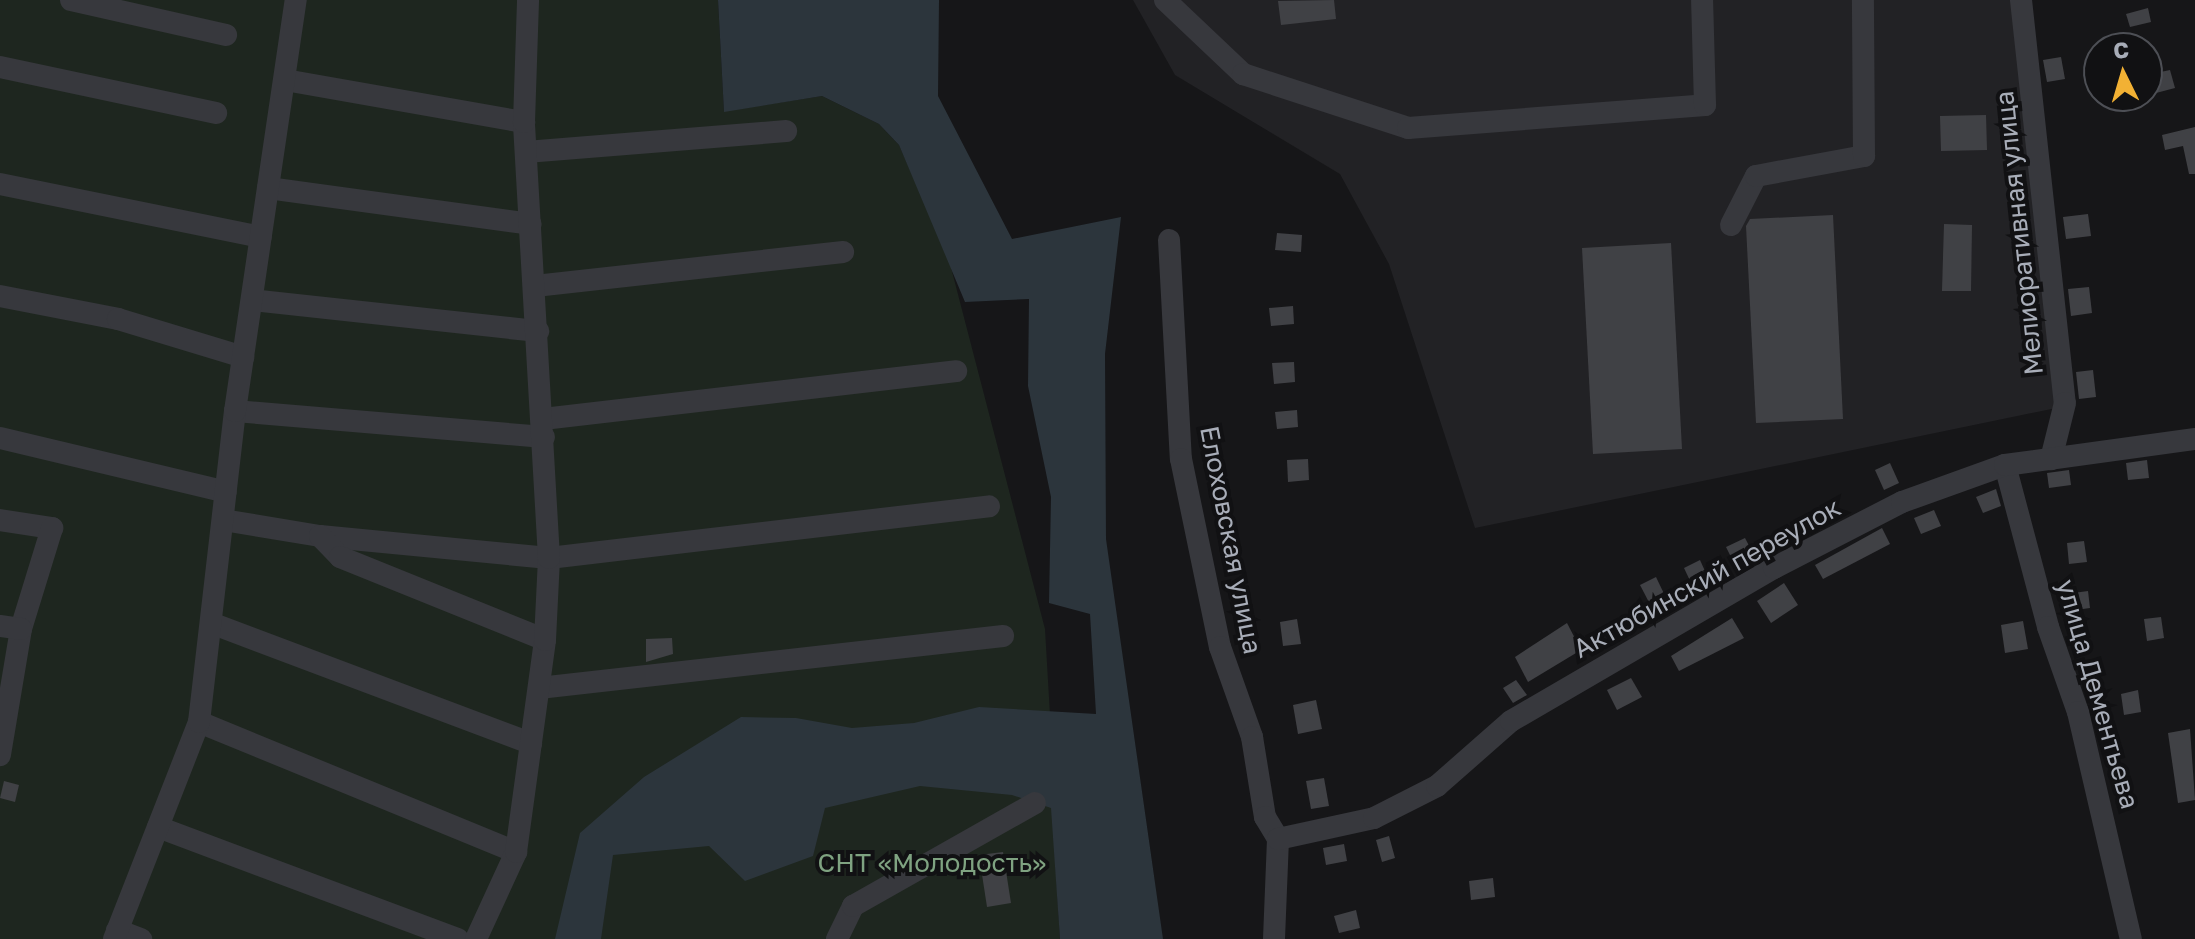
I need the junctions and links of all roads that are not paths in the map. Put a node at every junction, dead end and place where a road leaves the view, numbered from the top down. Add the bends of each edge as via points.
1 (71, 0) edge
2 (296, 0) edge
3 (528, 0) edge
4 (1165, 0) edge
5 (1702, 0) edge
6 (1863, 0) edge
7 (2021, 0) edge
8 (128, 6) edge
9 (226, 35) dead end
10 (0, 67) edge
11 (285, 80) junction
12 (216, 113) dead end
13 (524, 122) junction
14 (786, 131) dead end
15 (526, 152) junction
16 (0, 184) edge
17 (268, 188) junction
18 (531, 224) junction
19 (1731, 225) dead end
20 (261, 237) junction
21 (1169, 240) dead end
22 (843, 252) dead end
23 (535, 286) junction
24 (0, 296) edge
25 (252, 300) junction
26 (538, 331) junction
27 (243, 357) junction
28 (956, 371) dead end
29 (235, 411) junction
30 (544, 428) junction
31 (0, 438) edge
32 (2195, 439) edge
33 (2051, 459) junction
34 (2005, 465) junction
35 (226, 492) junction
36 (989, 506) dead end
37 (0, 520) edge
38 (223, 520) junction
39 (320, 536) junction
40 (549, 558) junction
41 (211, 623) junction
42 (11, 628) edge
43 (1003, 636) dead end
44 (545, 640) junction
45 (539, 688) junction
46 (199, 722) junction
47 (531, 743) junction
48 (0, 755) edge
49 (1035, 803) dead end
50 (158, 827) junction
51 (1278, 839) junction
52 (516, 852) junction
53 (116, 935) edge
54 (141, 939) edge
55 (458, 939) edge
56 (476, 939) edge
57 (837, 939) edge
58 (1274, 939) edge
59 (2131, 939) edge

1 - 8 street
2 - 11 street
3 - 13 street
4 - 5 street via 1243,74 1408,128 1705,105
6 - 19 street via 1864,156 1756,176
7 - 33 street, Мелиоративная улица via 2065,403
8 - 9 street
10 - 12 street
11 - 13 street
11 - 17 street
13 - 15 street
14 - 15 street
15 - 18 street
16 - 20 street
17 - 18 street
17 - 20 street
18 - 23 street
20 - 25 street
21 - 51 street, Елоховская улица via 1181,459 1220,647 1252,737 1265,817
22 - 23 street
23 - 26 street
24 - 27 street via 118,319
25 - 26 street
25 - 27 street
26 - 30 street
27 - 29 street
28 - 30 street
29 - 30 street
29 - 35 street
30 - 40 street
31 - 35 street
32 - 33 street, Актюбинский переулок
33 - 34 street, Актюбинский переулок
34 - 51 street, Актюбинский переулок via 1902,502 1774,568 1511,721 1437,786 1374,818
34 - 59 street, улица Дементьева via 2048,627 2078,712
35 - 38 street
36 - 40 street
37 - 42 street via 52,528
38 - 39 street
38 - 41 street
39 - 40 street
39 - 44 street via 340,557
40 - 44 street
41 - 46 street
41 - 47 street
42 - 48 street
43 - 45 street
44 - 45 street
45 - 47 street
46 - 50 street
46 - 52 street
47 - 52 street
49 - 57 street via 853,906
50 - 53 street
50 - 55 street
51 - 58 street, Елоховская улица
52 - 56 street
53 - 54 street

